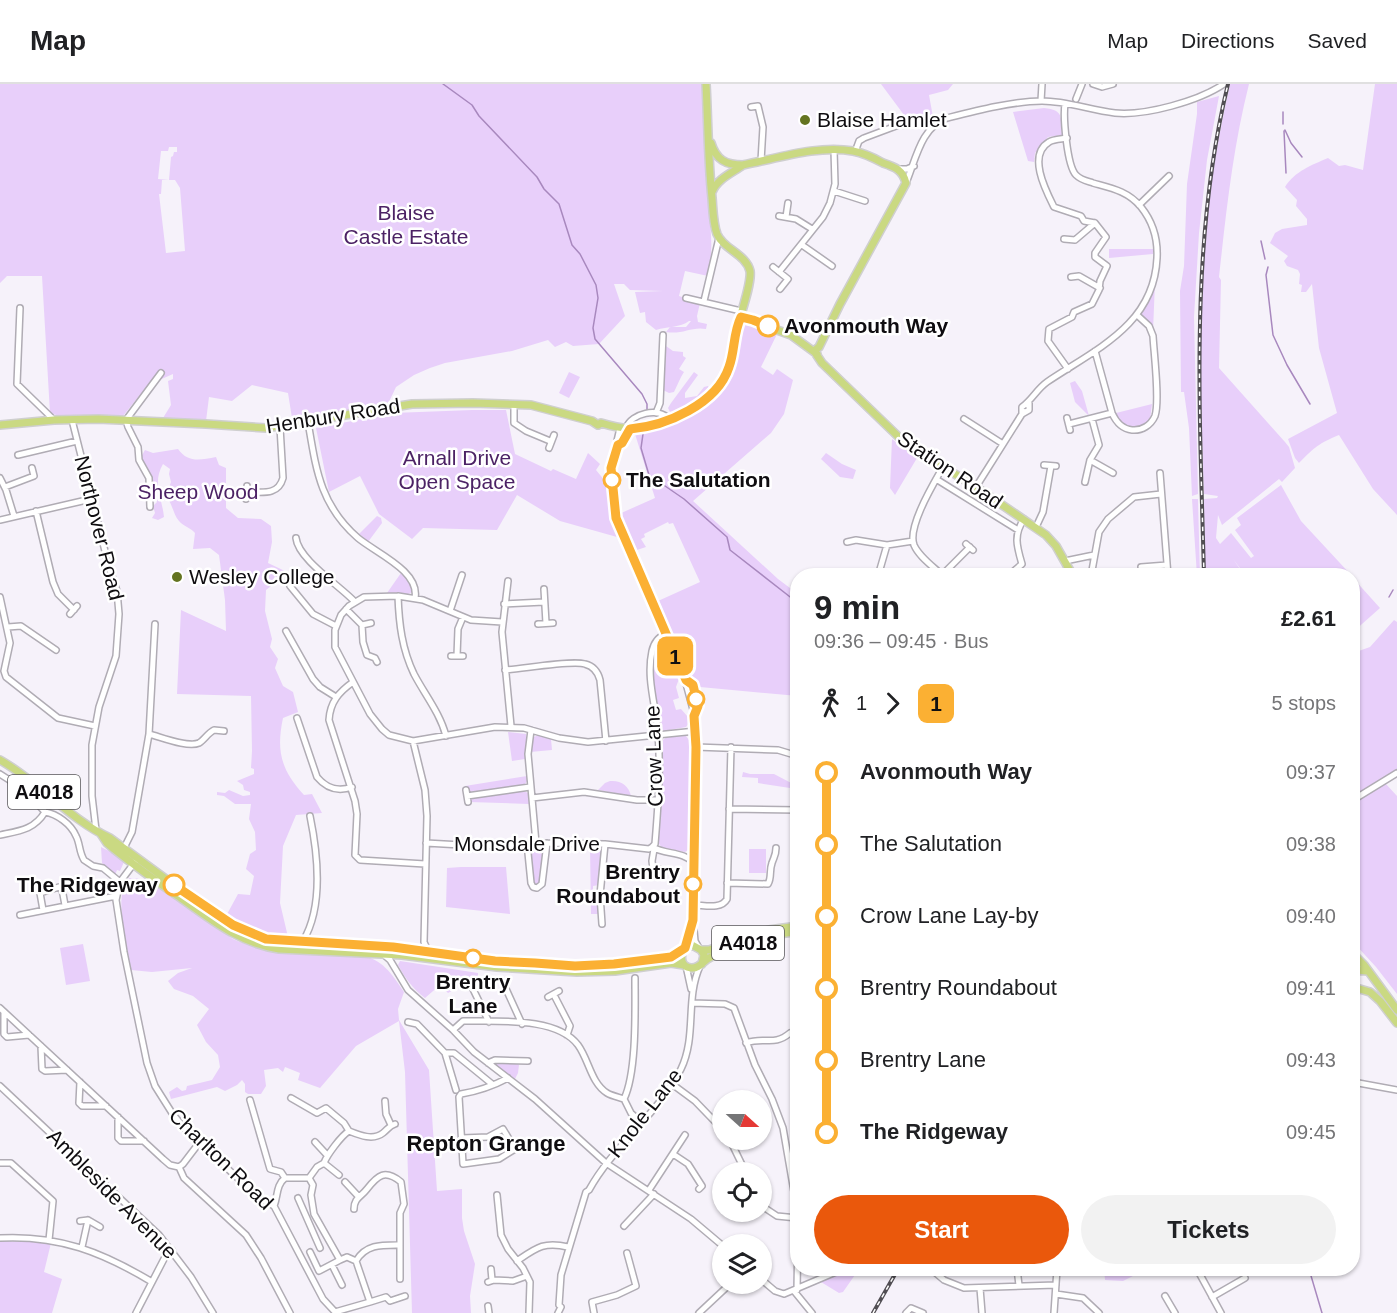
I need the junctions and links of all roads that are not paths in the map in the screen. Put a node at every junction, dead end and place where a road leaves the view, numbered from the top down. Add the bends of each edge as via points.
1 (706, 84) edge
2 (1042, 84) edge
3 (1082, 84) edge
4 (1093, 84) edge
5 (1113, 84) edge
6 (1224, 84) edge
7 (1080, 96) dead end
8 (1041, 101) junction
9 (1065, 104) junction
10 (751, 107) dead end
11 (921, 120) dead end
12 (708, 135) junction
13 (1067, 138) junction
14 (834, 150) junction
15 (855, 152) junction
16 (761, 161) junction
17 (743, 165) junction
18 (914, 166) junction
19 (899, 169) junction
20 (1169, 176) dead end
21 (906, 183) junction
22 (861, 190) dead end
23 (834, 191) junction
24 (711, 193) junction
25 (857, 198) junction
26 (865, 201) dead end
27 (789, 202) dead end
28 (1139, 205) junction
29 (779, 216) dead end
30 (786, 217) junction
31 (1095, 223) junction
32 (812, 229) junction
33 (719, 238) junction
34 (1064, 239) dead end
35 (801, 245) junction
36 (832, 266) dead end
37 (773, 267) dead end
38 (779, 272) junction
39 (1071, 277) dead end
40 (1100, 288) junction
41 (780, 289) dead end
42 (686, 298) dead end
43 (704, 301) junction
44 (20, 308) dead end
45 (741, 314) junction
46 (1137, 315) junction
47 (663, 335) dead end
48 (814, 351) junction
49 (1095, 351) junction
50 (1068, 369) junction
51 (161, 373) dead end
52 (514, 404) junction
53 (656, 413) junction
54 (1112, 413) junction
55 (669, 419) junction
56 (964, 419) dead end
57 (1092, 419) junction
58 (54, 420) junction
59 (72, 420) junction
60 (126, 420) junction
61 (308, 422) junction
62 (1069, 424) dead end
63 (0, 425) edge
64 (280, 427) junction
65 (625, 428) junction
66 (554, 435) dead end
67 (77, 441) junction
68 (550, 441) junction
69 (1003, 444) junction
70 (618, 445) junction
71 (549, 448) dead end
72 (18, 455) dead end
73 (1090, 460) junction
74 (1050, 466) dead end
75 (943, 467) junction
76 (32, 468) dead end
77 (1159, 471) dead end
78 (1113, 473) dead end
79 (32, 477) junction
80 (0, 478) edge
81 (936, 479) junction
82 (1085, 482) dead end
83 (34, 484) dead end
84 (5, 487) junction
85 (976, 487) junction
86 (1161, 494) junction
87 (91, 499) junction
88 (246, 499) dead end
89 (152, 503) dead end
90 (36, 511) junction
91 (14, 516) junction
92 (1024, 519) junction
93 (0, 520) edge
94 (1036, 527) junction
95 (1018, 530) junction
96 (913, 541) junction
97 (295, 542) dead end
98 (847, 542) dead end
99 (887, 545) junction
100 (970, 547) dead end
101 (1094, 555) junction
102 (1065, 561) junction
103 (1167, 565) junction
104 (1141, 567) dead end
105 (880, 568) edge
106 (936, 568) edge
107 (950, 568) edge
108 (1017, 568) edge
109 (1068, 568) edge
110 (1092, 568) edge
111 (1167, 568) edge
112 (462, 575) dead end
113 (508, 581) dead end
114 (289, 585) dead end
115 (544, 589) dead end
116 (398, 596) junction
117 (0, 597) edge
118 (415, 598) junction
119 (355, 602) junction
120 (544, 602) junction
121 (504, 604) junction
122 (346, 609) junction
123 (74, 610) dead end
124 (450, 611) junction
125 (463, 617) junction
126 (371, 622) dead end
127 (502, 622) junction
128 (546, 623) junction
129 (554, 623) dead end
130 (155, 624) dead end
131 (538, 624) dead end
132 (362, 625) junction
133 (336, 626) junction
134 (8, 627) junction
135 (286, 633) dead end
136 (666, 633) junction
137 (56, 650) dead end
138 (457, 656) dead end
139 (3, 661) edge
140 (377, 662) dead end
141 (505, 670) junction
142 (3, 677) edge
143 (353, 682) junction
144 (336, 697) junction
145 (297, 718) dead end
146 (95, 726) junction
147 (511, 726) junction
148 (220, 729) dead end
149 (531, 730) junction
150 (696, 731) junction
151 (149, 734) junction
152 (658, 735) junction
153 (446, 736) junction
154 (413, 741) junction
155 (606, 741) junction
156 (696, 747) junction
157 (731, 747) junction
158 (790, 754) edge
159 (0, 760) edge
160 (1397, 773) edge
161 (0, 774) edge
162 (352, 788) junction
163 (530, 788) junction
164 (25, 790) junction
165 (467, 796) dead end
166 (1360, 796) edge
167 (532, 798) junction
168 (658, 800) junction
169 (17, 804) dead end
170 (729, 809) junction
171 (790, 810) edge
172 (45, 812) junction
173 (94, 814) junction
174 (310, 816) dead end
175 (88, 824) junction
176 (99, 832) junction
177 (4, 836) edge
178 (426, 843) junction
179 (527, 843) junction
180 (536, 843) junction
181 (547, 843) junction
182 (605, 844) junction
183 (653, 848) junction
184 (776, 848) dead end
185 (122, 851) junction
186 (136, 861) junction
187 (425, 864) junction
188 (693, 867) junction
189 (646, 874) dead end
190 (120, 882) junction
191 (727, 883) junction
192 (116, 896) junction
193 (66, 905) junction
194 (693, 905) junction
195 (43, 910) junction
196 (20, 915) dead end
197 (693, 920) junction
198 (604, 921) dead end
199 (790, 928) edge
200 (790, 930) edge
201 (307, 942) junction
202 (424, 942) junction
203 (684, 949) junction
204 (700, 949) junction
205 (418, 950) junction
206 (428, 951) junction
207 (383, 953) junction
208 (402, 955) junction
209 (1360, 961) edge
210 (701, 965) junction
211 (685, 966) junction
212 (396, 970) junction
213 (1360, 970) edge
214 (1369, 972) junction
215 (635, 978) dead end
216 (1360, 986) edge
217 (1360, 988) edge
218 (506, 992) dead end
219 (554, 994) dead end
220 (468, 996) dead end
221 (692, 996) junction
222 (692, 1003) junction
223 (2, 1010) edge
224 (1397, 1010) edge
225 (408, 1022) dead end
226 (489, 1022) junction
227 (1397, 1023) edge
228 (522, 1024) junction
229 (453, 1030) junction
230 (790, 1033) dead end
231 (29, 1035) junction
232 (567, 1035) junction
233 (746, 1043) junction
234 (41, 1046) junction
235 (445, 1053) junction
236 (488, 1063) junction
237 (522, 1068) dead end
238 (67, 1070) junction
239 (508, 1078) junction
240 (80, 1082) junction
241 (1360, 1083) edge
242 (492, 1084) junction
243 (672, 1084) junction
244 (0, 1086) edge
245 (456, 1090) dead end
246 (1397, 1090) edge
247 (291, 1098) dead end
248 (624, 1099) junction
249 (250, 1100) dead end
250 (385, 1101) dead end
251 (106, 1106) junction
252 (118, 1117) junction
253 (712, 1119) edge
254 (641, 1122) junction
255 (349, 1131) junction
256 (685, 1135) dead end
257 (462, 1138) junction
258 (144, 1141) junction
259 (199, 1143) junction
260 (315, 1143) dead end
261 (673, 1154) junction
262 (327, 1155) junction
263 (0, 1163) edge
264 (324, 1163) junction
265 (606, 1163) junction
266 (790, 1166) edge
267 (179, 1167) junction
268 (339, 1175) dead end
269 (285, 1178) junction
270 (309, 1178) junction
271 (345, 1182) dead end
272 (699, 1189) dead end
273 (651, 1192) junction
274 (358, 1196) junction
275 (499, 1199) dead end
276 (312, 1200) junction
277 (274, 1206) junction
278 (354, 1209) dead end
279 (772, 1213) edge
280 (790, 1217) edge
281 (88, 1220) junction
282 (80, 1221) dead end
283 (624, 1226) dead end
284 (100, 1227) dead end
285 (324, 1232) junction
286 (315, 1236) junction
287 (712, 1237) edge
288 (0, 1238) edge
289 (49, 1240) junction
290 (400, 1245) junction
291 (82, 1247) junction
292 (568, 1247) junction
293 (320, 1248) dead end
294 (172, 1250) junction
295 (310, 1252) dead end
296 (627, 1253) dead end
297 (337, 1254) junction
298 (347, 1257) junction
299 (340, 1260) junction
300 (356, 1261) junction
301 (517, 1261) junction
302 (333, 1264) junction
303 (491, 1269) dead end
304 (527, 1276) junction
305 (795, 1276) edge
306 (827, 1276) edge
307 (937, 1276) edge
308 (1018, 1276) edge
309 (1057, 1276) edge
310 (1201, 1276) edge
311 (1245, 1278) dead end
312 (400, 1279) dead end
313 (152, 1282) junction
314 (342, 1285) dead end
315 (1056, 1285) junction
316 (1019, 1286) junction
317 (772, 1287) edge
318 (980, 1288) junction
319 (795, 1290) junction
320 (719, 1294) edge
321 (1056, 1294) junction
322 (405, 1296) dead end
323 (1165, 1296) dead end
324 (1212, 1297) junction
325 (370, 1302) junction
326 (136, 1313) edge
327 (213, 1313) edge
328 (290, 1313) edge
329 (335, 1313) edge
330 (529, 1313) edge
331 (558, 1313) edge
332 (594, 1313) edge
333 (699, 1313) edge
334 (812, 1313) edge
335 (906, 1313) edge
336 (923, 1313) edge
337 (982, 1313) edge
338 (1054, 1313) edge
339 (1099, 1313) edge
340 (1175, 1313) edge
341 (1221, 1313) edge

1 - 12 main road
2 - 8 street
3 - 7 street
4 - 5 street
6 - 9 street via 1166,108 1115,113
8 - 9 street
8 - 18 street via 941,120 927,133
9 - 13 street
10 - 16 street via 758,106 763,128
11 - 15 street via 904,121 861,139
12 - 17 main road via 713,152 721,160
12 - 24 main road
13 - 28 street via 1076,175 1125,193
13 - 31 street via 1049,141 1042,149 1038,162 1042,175 1054,207
14 - 15 main road
14 - 16 main road
14 - 23 street
15 - 19 main road
16 - 17 main road
17 - 24 main road via 716,184
18 - 19 street
18 - 21 street
19 - 21 main road
20 - 28 street
21 - 48 main road
22 - 25 street
23 - 25 street
23 - 32 street via 827,210
24 - 33 main road
25 - 26 street
27 - 30 street
28 - 46 street via 1155,230 1157,254 1151,287
29 - 30 street
30 - 32 street
31 - 34 street via 1075,240
31 - 40 street via 1106,237 1095,253 1097,260 1107,266
32 - 35 street
33 - 43 street
33 - 45 main road, Henbury Road via 750,271
35 - 36 street
35 - 38 street
37 - 38 street
38 - 41 street via 788,279
39 - 40 street via 1079,276
40 - 50 street via 1092,304 1049,329 1048,341
42 - 43 street
43 - 45 street
44 - 58 street via 17,384
45 - 48 main road, Station Road
45 - 55 main road, Henbury Road via 729,370 721,383 697,404
46 - 49 street
46 - 54 street via 1153,336 1155,414 1146,428 1133,430 1120,426
47 - 53 street via 660,403
48 - 75 main road, Station Road via 892,432
49 - 50 street
49 - 54 street
50 - 69 street via 1042,386
51 - 60 street
52 - 61 main road, Henbury Road via 412,404
52 - 65 main road, Henbury Road
52 - 68 street via 514,423
53 - 55 street
53 - 65 street via 632,418
54 - 57 street
55 - 65 main road, Henbury Road
56 - 69 street
57 - 62 street
57 - 73 street via 1099,445
58 - 59 main road, Henbury Road
58 - 63 main road, Henbury Road
59 - 60 main road, Henbury Road
59 - 67 street, Northover Road
60 - 64 main road, Henbury Road
60 - 89 street via 149,478
61 - 64 main road, Henbury Road
61 - 118 street via 317,473 330,507 360,539 407,573 416,588
64 - 88 street via 282,483 268,493 247,489
65 - 70 street, Crow Lane
65 - 70 street, Crow Lane
66 - 68 street
67 - 72 street
67 - 87 street, Northover Road
68 - 71 street
69 - 85 street
70 - 136 street, Crow Lane via 611,468 616,518
73 - 78 street
73 - 82 street
74 - 94 street via 1043,512
75 - 81 street
75 - 85 main road, Station Road
76 - 79 street
77 - 86 street
79 - 83 street
79 - 84 street
80 - 84 street
81 - 95 street
81 - 96 street
84 - 91 street
85 - 92 main road, Station Road
86 - 101 street via 1134,497 1108,519 1099,532
86 - 103 street
87 - 90 street
87 - 146 street, Northover Road via 117,591 119,614 116,657
90 - 91 street
90 - 123 street via 53,582 58,594
91 - 93 street
92 - 94 main road, Station Road
92 - 95 street
94 - 102 main road, Station Road via 1053,542
95 - 108 street via 1016,542 1022,564
96 - 99 street
96 - 106 street
97 - 119 street
98 - 99 street
99 - 105 street
100 - 107 street
101 - 102 street
101 - 110 street
102 - 109 main road, Station Road
103 - 104 street
103 - 111 street
112 - 124 street
113 - 121 street
114 - 133 street via 313,614
115 - 120 street
116 - 118 street
116 - 119 street via 371,596
116 - 153 street via 399,633
117 - 134 street
118 - 124 street
119 - 122 street
120 - 121 street
120 - 128 street
121 - 127 street
122 - 132 street
122 - 133 street
124 - 125 street
125 - 127 street
125 - 138 street via 458,629
126 - 132 street
127 - 141 street
128 - 129 street
128 - 131 street
130 - 151 street
132 - 140 street via 365,651
133 - 143 street via 335,647
134 - 137 street via 21,626
134 - 139 street via 10,643
135 - 144 street via 313,679
136 - 150 street, Crow Lane via 686,680
136 - 152 street, Crow Lane via 654,644 651,665
139 - 142 street
141 - 147 street
141 - 155 street via 589,665 600,680
142 - 146 street via 56,717
143 - 144 street
143 - 154 street via 382,729
144 - 162 street via 329,720
145 - 162 street via 317,777 332,789
146 - 173 street, Northover Road via 91,761
147 - 149 street
147 - 153 street
148 - 151 street via 195,744
149 - 155 street via 569,740
149 - 163 street
150 - 152 street
150 - 156 street, Crow Lane
151 - 185 street via 132,832
152 - 155 street
152 - 168 street, Crow Lane
153 - 154 street
154 - 178 street via 425,790
156 - 157 street
156 - 188 street, Crow Lane
157 - 158 street
157 - 170 street
159 - 175 main road, A4018
160 - 166 street
161 - 164 street via 5,782
162 - 187 street via 357,814 356,858
163 - 165 street
163 - 167 street
164 - 169 street
164 - 172 street
167 - 168 street via 584,792
167 - 180 street
168 - 183 street, Crow Lane
170 - 171 street
170 - 191 street
172 - 177 street via 28,829
172 - 190 street via 72,829 84,860 103,868
173 - 175 street
173 - 176 street, Northover Road
174 - 201 street via 315,842 316,902
175 - 176 main road, A4018
176 - 185 main road, A4018 via 110,837
178 - 179 street, Monsdale Drive
178 - 187 street
179 - 180 street, Monsdale Drive
179 - 181 street via 531,883 537,888 542,884
180 - 181 street, Monsdale Drive
181 - 182 street, Monsdale Drive
182 - 183 street, Monsdale Drive
182 - 198 street via 600,895
183 - 188 street, Monsdale Drive via 688,857
183 - 189 street, Crow Lane via 656,869
184 - 191 street via 768,884
185 - 186 main road, A4018
186 - 190 street, Charlton Road
186 - 201 main road, A4018 via 233,925 266,939
186 - 207 main road, A4018 via 228,932 256,944 279,949
187 - 202 street
188 - 194 street, Crow Lane
190 - 192 street, Charlton Road
191 - 194 street via 723,905
192 - 193 street
192 - 259 street, Charlton Road via 147,1063 166,1104
193 - 195 street
193 - 195 street via 59,887 40,893
194 - 197 street, Crow Lane
195 - 196 street
197 - 203 street, Crow Lane
197 - 204 street, Crow Lane
199 - 204 main road, A4018 via 769,930 709,950
200 - 210 main road, A4018 via 707,958
201 - 205 main road, A4018
202 - 205 street
202 - 206 street
203 - 204 main road, A4018 via 692,945
203 - 206 main road, A4018 via 671,957 575,966 495,961
203 - 211 main road, A4018 via 681,959
204 - 210 main road, A4018 via 704,955
205 - 206 main road, A4018
207 - 208 main road, A4018
207 - 212 street
208 - 211 main road, A4018 via 577,972 671,963
208 - 212 street
209 - 214 main road
210 - 211 main road, A4018
210 - 221 street, Knole Lane
211 - 221 street, Knole Lane
212 - 229 street via 408,990
213 - 214 main road
214 - 216 main road via 1371,983
214 - 224 main road
215 - 248 street via 631,1074
217 - 227 main road via 1380,1001
218 - 228 street
219 - 232 street via 570,1026
220 - 226 street via 473,990
221 - 222 street, Knole Lane
222 - 233 street via 734,1008
222 - 243 street, Knole Lane via 690,1039
223 - 231 street
223 - 231 street via 6,1036
225 - 235 street via 417,1024
226 - 228 street
226 - 229 street via 463,1021
228 - 232 street via 544,1025
229 - 236 street
230 - 233 street via 778,1041
231 - 234 street
232 - 248 street via 579,1047 602,1090
233 - 266 street via 779,1115
234 - 238 street
234 - 238 street via 42,1069
235 - 242 street via 454,1053
235 - 245 street
236 - 237 street via 525,1061
236 - 239 street
238 - 240 street
239 - 242 street
239 - 265 street
240 - 251 street
240 - 251 street via 82,1106
241 - 246 street
242 - 257 street via 459,1097
243 - 253 street
243 - 254 street, Knole Lane
244 - 294 street, Ambleside Avenue
247 - 255 street via 317,1113 324,1108 337,1113
248 - 254 street
249 - 269 street via 270,1169 281,1172
250 - 255 street via 393,1125 380,1136 362,1137
251 - 252 street
252 - 258 street
252 - 258 street via 121,1141
254 - 265 street, Knole Lane
255 - 262 street
256 - 261 street
257 - 257 street via 463,1164 499,1159 515,1149 503,1129 488,1137
258 - 267 street via 170,1165
259 - 267 street
259 - 277 street, Charlton Road via 259,1198
260 - 262 street
261 - 272 street via 691,1167 702,1186
261 - 273 street
262 - 264 street
263 - 289 street via 11,1163 52,1200
264 - 268 street
264 - 270 street
265 - 273 street
265 - 292 street, Knole Lane via 586,1192
267 - 328 street via 184,1178 246,1235
269 - 270 street
269 - 277 street via 279,1185
270 - 276 street via 313,1185
271 - 274 street
273 - 283 street
273 - 287 street
274 - 278 street
274 - 290 street via 380,1176 388,1175 399,1181 404,1204 400,1214
275 - 301 street via 501,1235
276 - 285 street
276 - 286 street via 299,1201
277 - 329 street, Charlton Road via 323,1299
279 - 280 street
281 - 282 street
281 - 284 street
281 - 291 street
285 - 286 street
285 - 297 street
286 - 293 street
288 - 289 street
289 - 291 street
290 - 300 street via 368,1248
290 - 312 street
291 - 313 street
292 - 301 street via 546,1244
292 - 331 street, Knole Lane via 556,1306
294 - 313 street
294 - 327 street, Ambleside Avenue
295 - 302 street via 320,1271
296 - 332 street via 636,1286 592,1302
297 - 298 street via 344,1251
297 - 299 street
298 - 299 street
298 - 300 street
299 - 302 street
300 - 325 street
301 - 304 street
302 - 314 street
303 - 304 street via 490,1281 513,1281
304 - 330 street via 531,1288
305 - 319 street
306 - 319 street
307 - 318 street via 953,1285
308 - 316 street
309 - 315 street
310 - 324 street
311 - 324 street
313 - 326 street
315 - 316 street
315 - 321 street
316 - 318 street
317 - 319 street via 780,1293
318 - 337 street
319 - 334 street
320 - 333 street
321 - 338 street
321 - 339 street via 1083,1298
322 - 325 street
323 - 340 street
324 - 341 street
325 - 329 street
335 - 336 street via 911,1308

